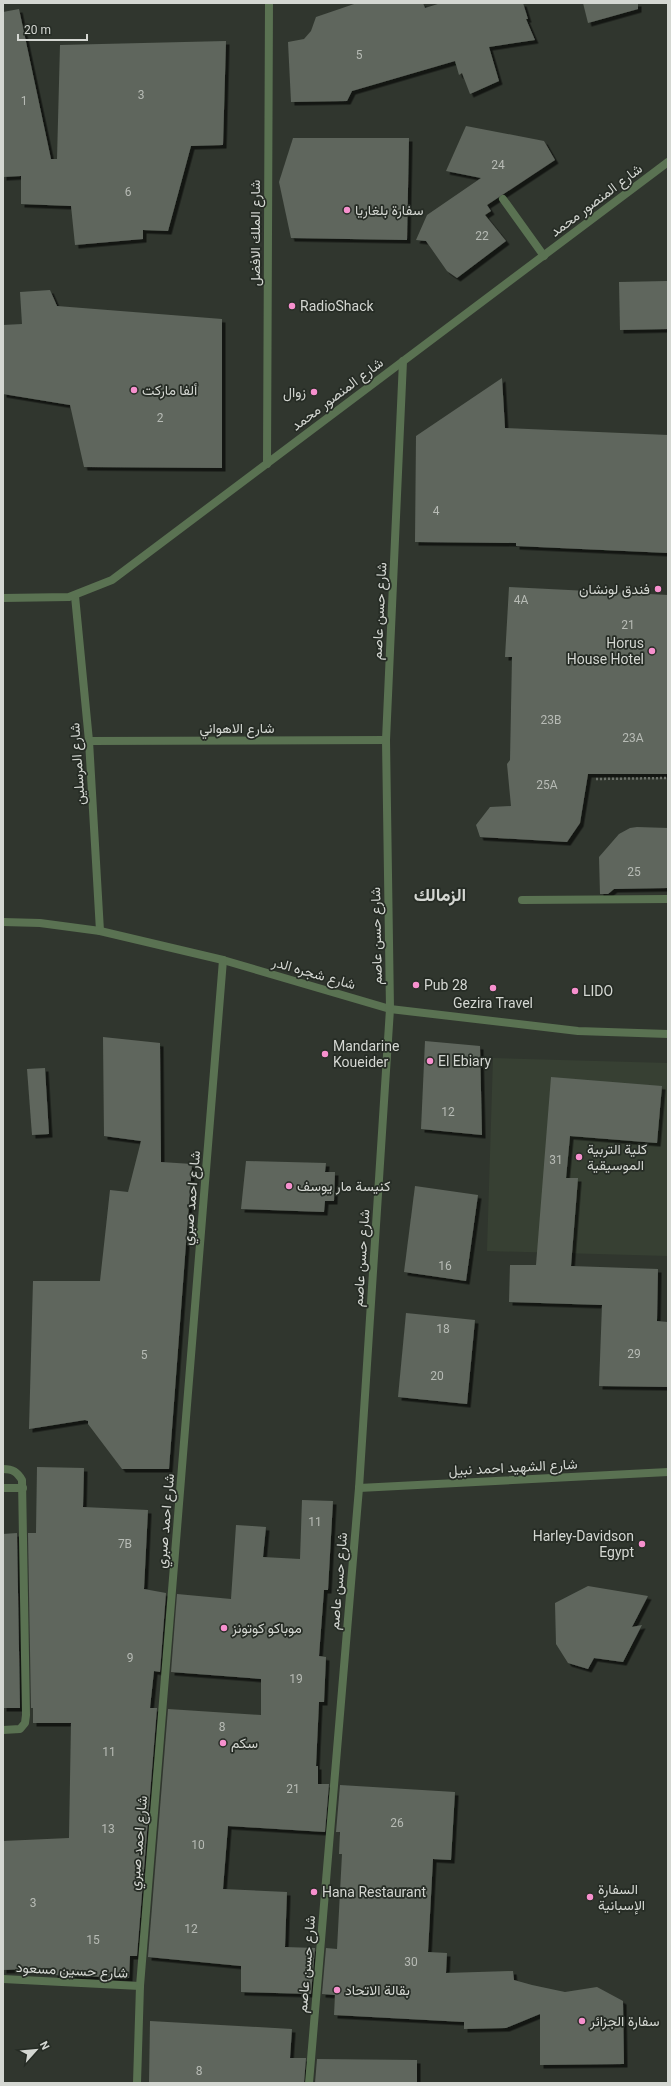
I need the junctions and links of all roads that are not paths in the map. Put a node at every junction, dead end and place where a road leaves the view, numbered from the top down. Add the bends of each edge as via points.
1 (268, 3) edge
2 (668, 162) edge
3 (503, 200) dead end
4 (544, 256) junction
5 (403, 361) junction
6 (267, 464) junction
7 (75, 596) junction
8 (3, 598) edge
9 (386, 740) junction
10 (89, 741) junction
11 (668, 899) edge
12 (522, 900) dead end
13 (3, 922) edge
14 (100, 931) junction
15 (223, 960) junction
16 (390, 1009) junction
17 (668, 1034) edge
18 (3, 1469) edge
19 (668, 1472) edge
20 (3, 1488) edge
21 (23, 1488) junction
22 (359, 1488) junction
23 (3, 1730) edge
24 (3, 1979) edge
25 (140, 1986) junction
26 (137, 2083) edge
27 (309, 2083) edge

1 - 6 street, شارع الملك الافضل
2 - 4 street, شارع المنصور محمد
3 - 4 street
4 - 5 street, شارع المنصور محمد
5 - 6 street, شارع المنصور محمد
5 - 9 street, شارع حسن عاصم
6 - 7 street, شارع المنصور محمد via 112,580
7 - 8 street, شارع المنصور محمد
7 - 10 street, شارع المرسلين
9 - 10 street, شارع الاهواني
9 - 16 street, شارع حسن عاصم
10 - 14 street, شارع المرسلين
11 - 12 street
13 - 14 street, شارع شجره الدر via 40,923
14 - 15 street, شارع شجره الدر
15 - 16 street, شارع شجره الدر
15 - 25 street, شارع احمد صبري
16 - 17 street, شارع شجره الدر via 578,1031
16 - 22 street, شارع حسن عاصم
18 - 21 street via 11,1469 18,1473
19 - 22 street, شارع الشهيد احمد نبيل
20 - 21 street
21 - 23 street via 26,1715 25,1723 20,1729
22 - 27 street, شارع حسن عاصم
24 - 25 street, شارع حسين مسعود
25 - 26 street, شارع احمد صبري

